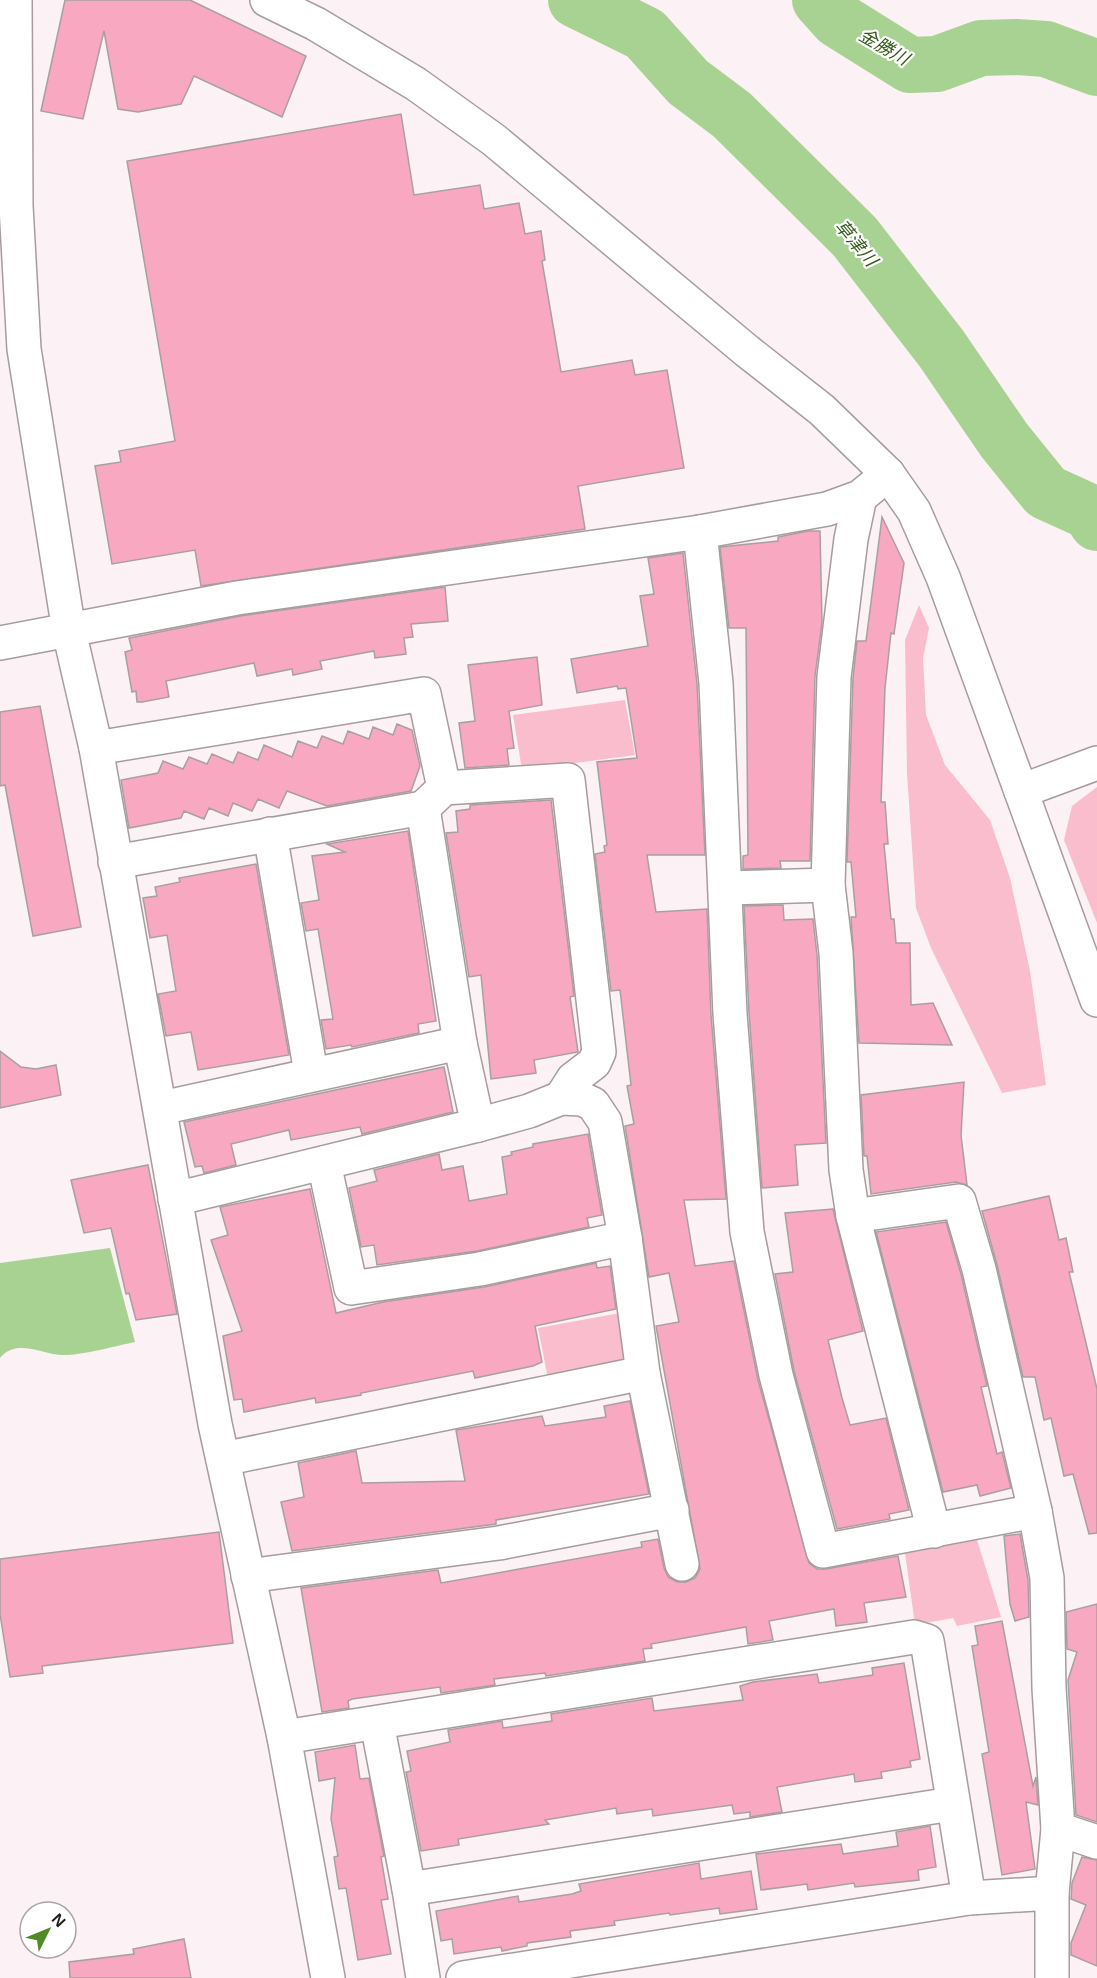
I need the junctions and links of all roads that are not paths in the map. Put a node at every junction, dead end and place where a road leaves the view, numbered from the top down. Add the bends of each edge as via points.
1 (15, 0) edge
2 (267, 0) edge
3 (888, 474) junction
4 (860, 497) junction
5 (700, 532) junction
6 (69, 630) junction
7 (0, 644) edge
8 (96, 748) junction
9 (1094, 764) edge
10 (1021, 791) junction
11 (434, 798) junction
12 (270, 834) junction
13 (115, 862) junction
14 (828, 885) junction
15 (726, 888) junction
16 (1097, 999) edge
17 (460, 1043) junction
18 (311, 1073) junction
19 (561, 1098) junction
20 (161, 1108) junction
21 (478, 1125) junction
22 (324, 1163) junction
23 (175, 1199) junction
24 (853, 1216) junction
25 (625, 1238) junction
26 (643, 1373) junction
27 (223, 1459) junction
28 (672, 1510) junction
29 (1035, 1511) junction
30 (934, 1531) junction
31 (682, 1564) dead end
32 (248, 1576) junction
33 (377, 1723) junction
34 (284, 1737) junction
35 (952, 1804) junction
36 (1058, 1829) junction
37 (1097, 1842) edge
38 (409, 1888) junction
39 (1052, 1893) junction
40 (969, 1898) junction
41 (328, 1978) edge
42 (423, 1978) edge
43 (462, 1978) edge
44 (1052, 1978) edge

1 - 6 street via 16,206 24,349
2 - 3 street via 316,24 416,84 494,140 822,410
3 - 4 street
3 - 10 street via 914,511 944,577
4 - 5 street via 827,509
4 - 14 street via 834,676
5 - 6 street via 237,597
5 - 15 street via 716,683
6 - 7 street
6 - 8 street
8 - 11 street via 424,694
8 - 13 street
9 - 10 street
10 - 16 street
11 - 12 street
11 - 17 street
11 - 19 street via 568,780 599,1052 594,1063 573,1079
12 - 13 street
12 - 18 street
13 - 20 street
14 - 15 street
14 - 24 street via 836,952 846,1170
15 - 30 street via 730,1014 747,1232 776,1375 823,1551
17 - 18 street
17 - 21 street
18 - 20 street
19 - 21 street
19 - 25 street via 593,1104 605,1122
20 - 23 street
21 - 22 street
22 - 23 street
22 - 25 street via 351,1288 480,1269
23 - 27 street
24 - 29 street via 959,1201 979,1269
24 - 30 street
25 - 26 street
26 - 27 street
26 - 28 street
27 - 32 street
28 - 31 street
28 - 32 street via 498,1543
29 - 30 street
29 - 36 street via 1049,1602 1049,1688
32 - 34 street
33 - 34 street
33 - 35 street via 914,1637 927,1641
33 - 38 street
34 - 41 street
35 - 38 street
35 - 40 street
36 - 37 street
36 - 39 street
38 - 42 street
39 - 40 street
39 - 44 street
40 - 43 street

